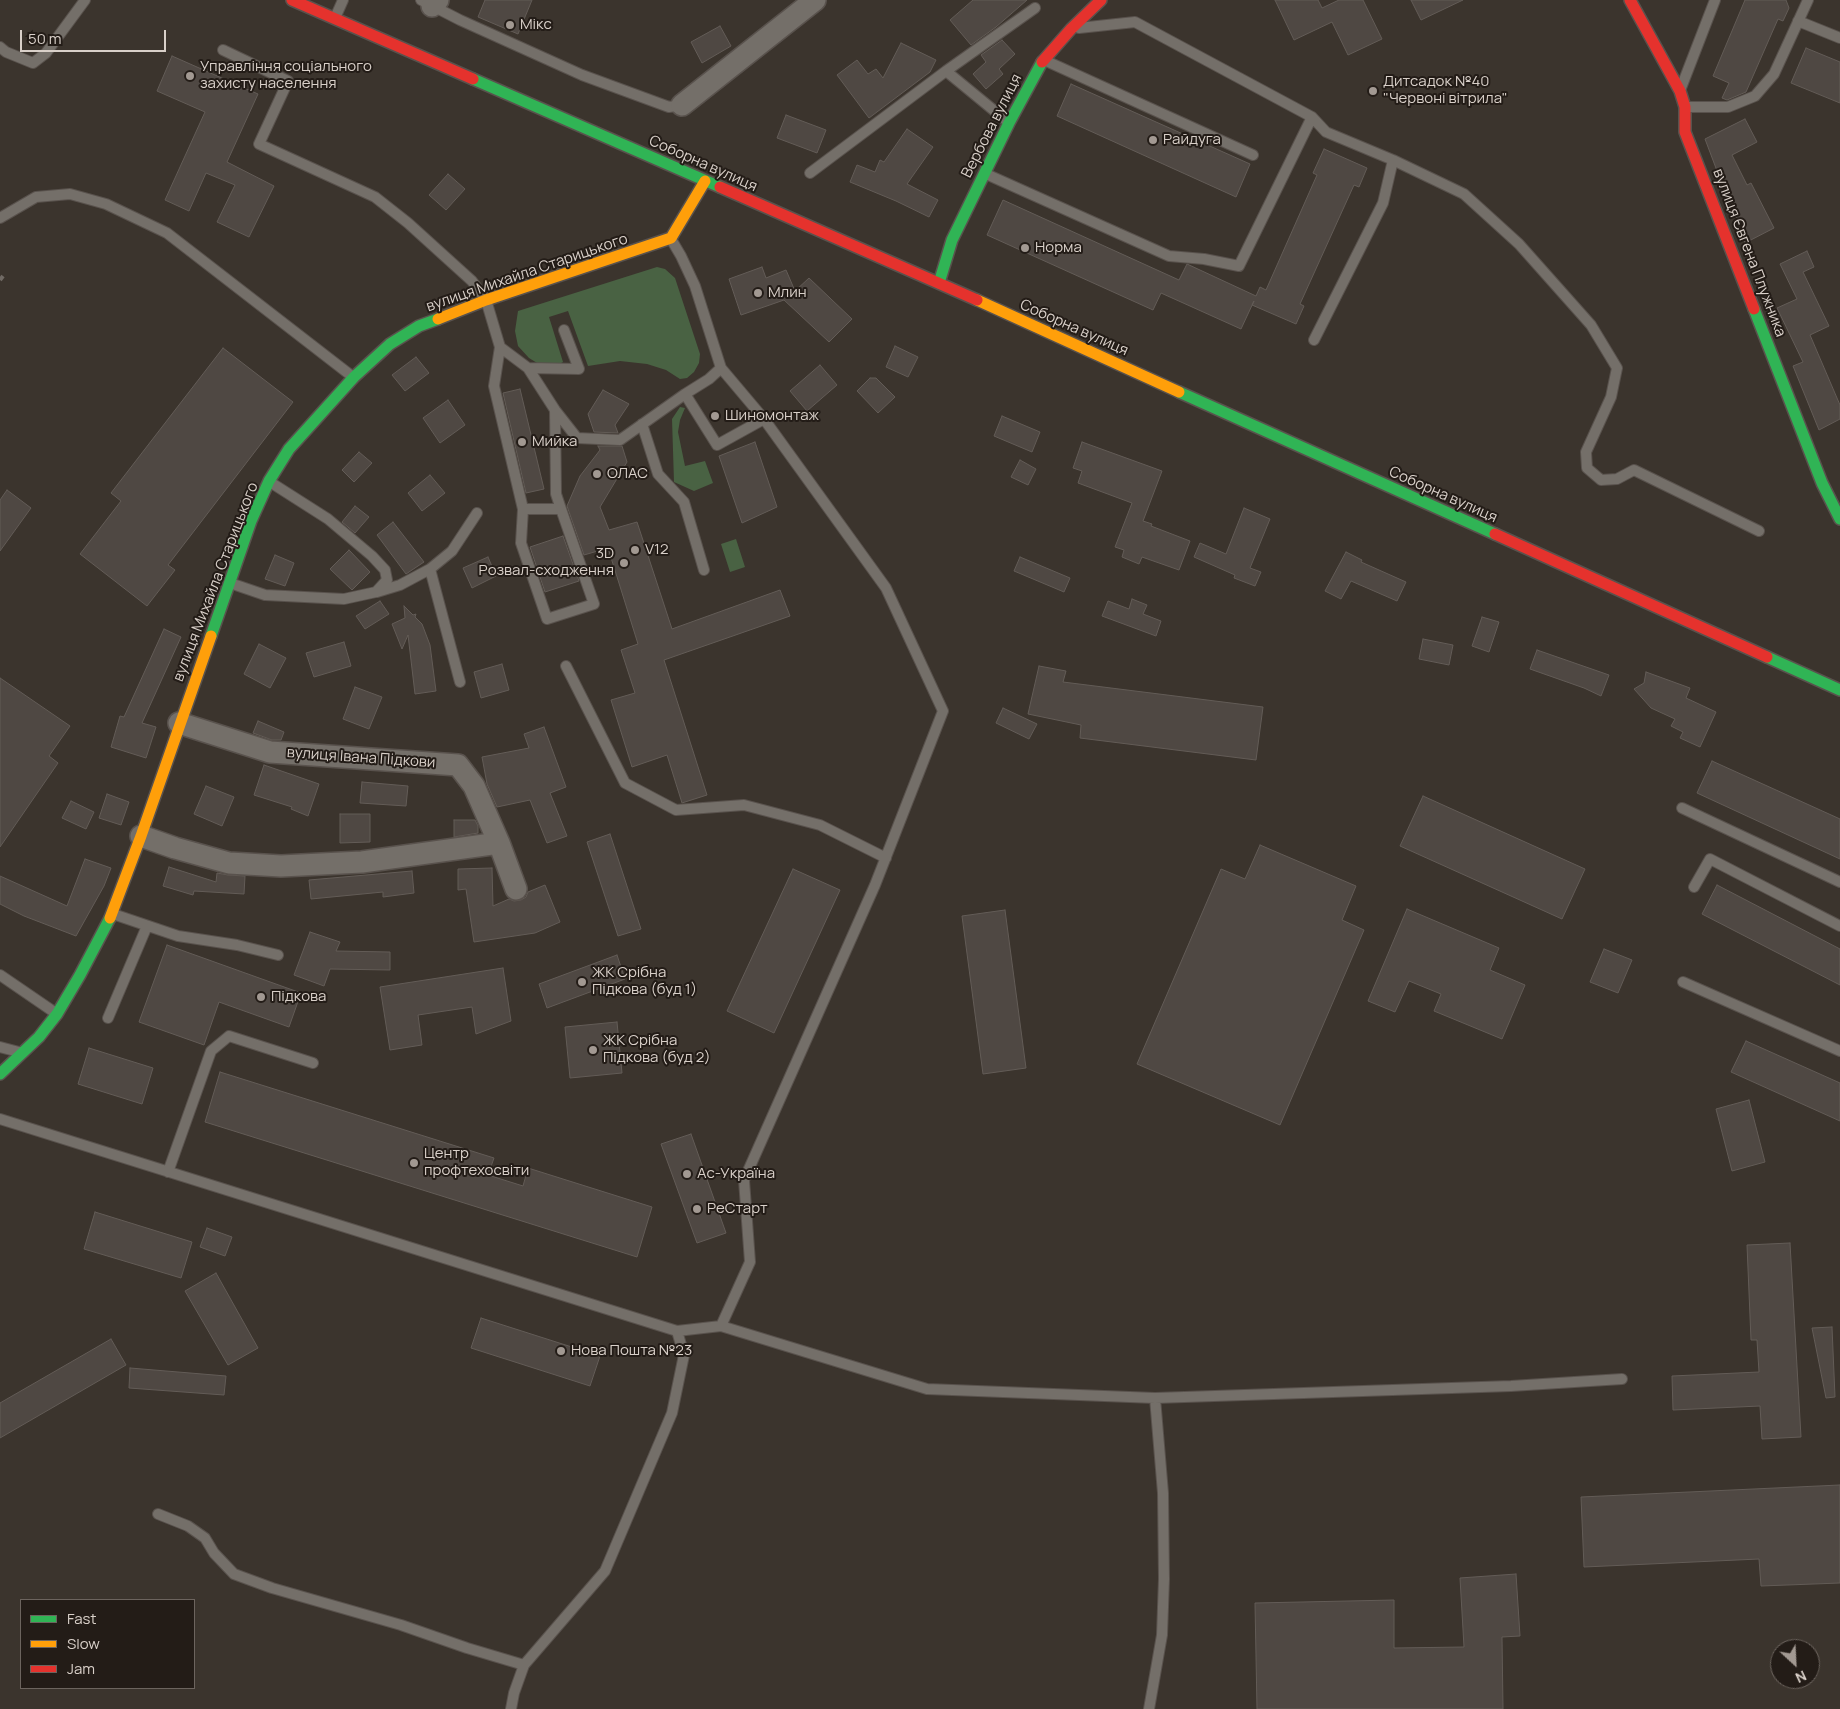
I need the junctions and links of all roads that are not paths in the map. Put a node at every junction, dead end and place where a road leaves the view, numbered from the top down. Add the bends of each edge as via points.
1 (85, 0) edge
2 (292, 0) edge
3 (343, 0) edge
4 (815, 0) edge
5 (1630, 0) edge
6 (1715, 0) edge
7 (1808, 0) edge
8 (1098, 1) edge
9 (430, 2) edge
10 (1034, 8) dead end
11 (335, 19) junction
12 (1798, 21) junction
13 (1071, 29) junction
14 (1840, 38) edge
15 (0, 46) edge
16 (223, 50) dead end
17 (1043, 60) junction
18 (946, 71) junction
19 (1680, 91) junction
20 (682, 105) joint
21 (1685, 107) junction
22 (1312, 117) junction
23 (1009, 123) junction
24 (1253, 155) dead end
25 (1393, 160) junction
26 (810, 173) dead end
27 (986, 174) junction
28 (704, 181) junction
29 (0, 218) edge
30 (671, 238) junction
31 (939, 284) junction
32 (486, 300) junction
33 (564, 330) dead end
34 (1314, 340) dead end
35 (500, 347) junction
36 (528, 368) junction
37 (721, 368) junction
38 (354, 377) junction
39 (685, 394) junction
40 (556, 410) junction
41 (764, 419) junction
42 (642, 424) junction
43 (269, 481) junction
44 (523, 509) junction
45 (561, 509) junction
46 (477, 513) dead end
47 (1840, 519) edge
48 (1758, 532) dead end
49 (430, 569) junction
50 (704, 570) dead end
51 (228, 583) junction
52 (376, 592) junction
53 (566, 666) dead end
54 (460, 682) dead end
55 (1840, 690) edge
56 (179, 723) junction
57 (1682, 808) dead end
58 (141, 836) junction
59 (499, 843) junction
60 (886, 858) junction
61 (1840, 882) edge
62 (1694, 887) dead end
63 (516, 888) dead end
64 (112, 914) junction
65 (147, 926) junction
66 (1840, 926) edge
67 (278, 955) dead end
68 (0, 975) edge
69 (1683, 982) dead end
70 (57, 1014) junction
71 (108, 1018) dead end
72 (0, 1047) edge
73 (1840, 1051) edge
74 (22, 1053) junction
75 (313, 1063) dead end
76 (0, 1074) edge
77 (0, 1119) edge
78 (168, 1172) junction
79 (721, 1326) junction
80 (677, 1331) junction
81 (1622, 1380) dead end
82 (1155, 1398) junction
83 (158, 1514) dead end
84 (524, 1665) junction
85 (511, 1709) edge
86 (1149, 1709) edge

1 - 15 lane via 46,53 33,63
2 - 11 street, Соборна вулиця
3 - 11 lane
4 - 20 street
5 - 19 street, вулиця Євгена Плужника
6 - 19 lane
7 - 12 lane
8 - 13 street, Вербова вулиця
9 - 20 lane via 582,74 669,107
10 - 18 lane
11 - 28 street, Соборна вулиця
12 - 14 lane
12 - 21 lane via 1774,74 1755,96 1728,107
13 - 17 street, Вербова вулиця
13 - 22 lane via 1135,22
16 - 32 lane via 288,81 259,144 375,197 472,281
17 - 23 street, Вербова вулиця
17 - 24 lane
18 - 23 lane
18 - 26 lane
19 - 21 street, вулиця Євгена Плужника
21 - 47 street, вулиця Євгена Плужника via 1685,132 1822,484
22 - 25 lane via 1326,132
22 - 27 lane via 1239,266 1169,256
23 - 27 street, Вербова вулиця
25 - 34 lane via 1382,203
25 - 48 lane via 1464,194 1519,244 1591,325 1617,368 1611,397 1586,452 1587,468 1601,480 1618,479 1634,470
27 - 31 street, Вербова вулиця via 952,240
28 - 30 street
28 - 31 street, Соборна вулиця
29 - 38 lane via 36,197 70,194 106,204 167,233
30 - 32 street, вулиця Михайла Старицького
30 - 37 lane via 695,286
31 - 55 street, Соборна вулиця
32 - 35 lane
32 - 38 street, вулиця Михайла Старицького via 419,326 390,344
33 - 36 lane via 579,369
35 - 36 lane
35 - 44 lane via 494,386
36 - 40 lane
37 - 39 lane
37 - 41 lane
38 - 43 street, вулиця Михайла Старицького via 289,449
39 - 41 lane via 717,445
39 - 42 lane
40 - 42 lane via 577,438 620,440
40 - 45 lane via 556,494
41 - 60 lane via 886,588 943,712
42 - 50 lane via 658,474 684,502
43 - 51 street, вулиця Михайла Старицького
43 - 52 lane via 328,519 372,556 385,570 387,580
44 - 45 lane
44 - 45 lane via 521,543 547,619 594,604
46 - 49 lane via 452,551
49 - 52 lane via 400,585
49 - 54 lane
51 - 52 lane via 265,595 300,598 344,599
51 - 56 street, вулиця Михайла Старицького
53 - 60 lane via 625,783 676,810 744,805 820,825
56 - 58 street, вулиця Михайла Старицького
56 - 59 street, вулиця Івана Підкови via 270,752 458,765 474,786
57 - 61 lane
58 - 59 street via 229,863 281,866 362,862
58 - 64 street, вулиця Михайла Старицького
59 - 63 street, вулиця Івана Підкови
60 - 79 lane via 744,1180 750,1262
62 - 66 lane via 1710,859
64 - 65 lane
64 - 70 street, вулиця Михайла Старицького
65 - 67 lane via 178,936
65 - 71 lane
68 - 70 lane
69 - 73 lane
70 - 74 street, вулиця Михайла Старицького
72 - 74 lane
74 - 76 street, вулиця Михайла Старицького
75 - 78 lane via 230,1036 211,1050
77 - 78 lane
78 - 80 lane
79 - 80 lane
79 - 82 lane via 927,1389
80 - 84 lane via 684,1355 672,1413 605,1571
81 - 82 lane
82 - 86 lane via 1163,1493 1164,1579 1162,1635
83 - 84 lane via 188,1526 205,1538 234,1574
84 - 85 lane

